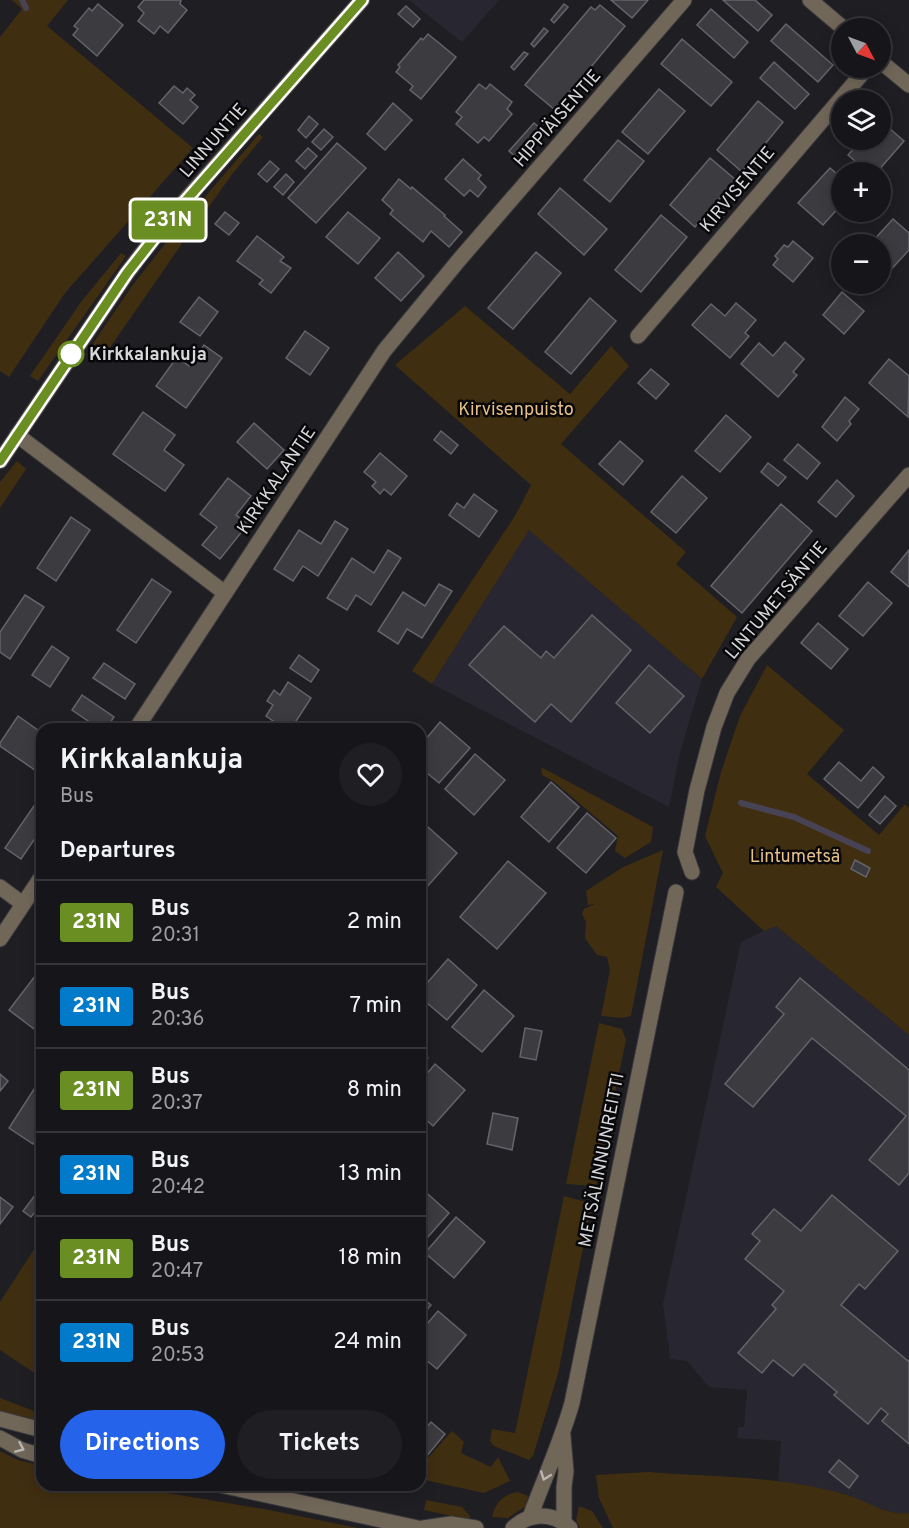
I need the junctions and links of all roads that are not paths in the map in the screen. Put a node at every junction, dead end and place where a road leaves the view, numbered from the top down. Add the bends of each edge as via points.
1 (362, 0) edge
2 (684, 0) edge
3 (810, 0) edge
4 (831, 18) edge
5 (891, 70) edge
6 (858, 78) edge
7 (909, 85) edge
8 (459, 260) joint
9 (638, 336) dead end
10 (17, 435) junction
11 (0, 461) edge
12 (909, 475) edge
13 (225, 593) junction
14 (140, 723) edge
15 (692, 872) dead end
16 (36, 885) edge
17 (0, 886) edge
18 (676, 892) dead end
19 (23, 904) junction
20 (0, 939) edge
21 (0, 1419) edge
22 (36, 1428) edge
23 (563, 1436) junction
24 (0, 1438) edge
25 (36, 1454) edge
26 (248, 1491) edge
27 (530, 1517) junction
28 (567, 1525) edge
29 (420, 1528) edge
30 (476, 1528) edge
31 (513, 1528) edge

1 - 10 street, LINNUNTIE via 167,222 127,273
2 - 8 street, HIPPIÄISENTIE
3 - 4 street
5 - 7 street
6 - 9 street, KIRVISENTIE
8 - 13 street, KIRKKALANTIE via 384,351
10 - 11 street, LINNUNTIE
10 - 13 street
12 - 15 street, LINTUMETSÄNTIE via 748,659 727,693 697,790 685,852
13 - 14 street, KIRKKALANTIE
16 - 19 street
17 - 19 street
18 - 23 street, METSÄLINNUNREITTI
19 - 20 street
21 - 22 street
23 -> 27 street, METSÄLINNUNREITTI
23 - 28 street, METSÄLINNUNREITTI
24 -> 25 street
26 - 29 street
27 - 28 street via 548,1516
27 - 31 street
29 - 30 street via 451,1524

